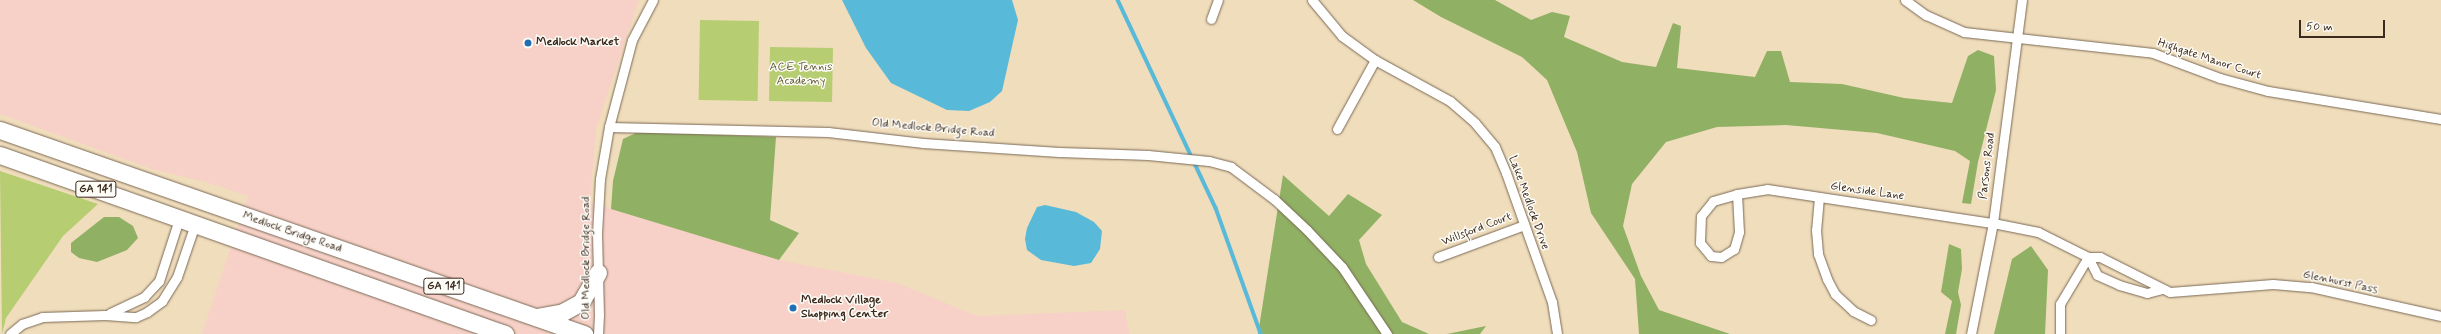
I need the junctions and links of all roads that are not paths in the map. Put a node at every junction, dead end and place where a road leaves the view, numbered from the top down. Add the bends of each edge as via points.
1 (653, 0) edge
2 (1218, 0) edge
3 (1312, 0) edge
4 (1905, 0) edge
5 (2022, 0) edge
6 (1211, 19) dead end
7 (2016, 40) junction
8 (1375, 60) junction
9 (2441, 119) edge
10 (609, 127) junction
11 (1337, 129) dead end
12 (0, 130) edge
13 (0, 155) edge
14 (23, 163) junction
15 (1737, 194) junction
16 (1819, 197) junction
17 (194, 199) junction
18 (187, 221) junction
19 (1993, 223) junction
20 (1524, 225) junction
21 (1438, 257) dead end
22 (2088, 257) junction
23 (367, 259) junction
24 (166, 267) junction
25 (179, 272) junction
26 (598, 273) junction
27 (2162, 289) junction
28 (105, 315) junction
29 (2441, 316) edge
30 (535, 317) junction
31 (1871, 320) dead end
32 (10, 334) edge
33 (505, 334) edge
34 (584, 334) edge
35 (598, 334) edge
36 (1387, 334) edge
37 (1557, 334) edge
38 (1971, 334) edge
39 (2060, 334) edge

1 - 10 street via 632,40
2 - 6 street
3 - 8 street, Lake Medlock Drive via 1342,36
4 - 7 street, Highgate Manor Court via 1926,14 1964,32
5 - 7 street, Parsons Road
7 - 9 street, Highgate Manor Court via 2153,53 2220,78 2268,91
7 - 19 street, Parsons Road
8 - 11 street
8 - 20 street, Lake Medlock Drive via 1450,101 1475,122 1495,147
10 - 26 street, Old Medlock Bridge Road via 597,212
10 - 36 street, Old Medlock Bridge Road via 828,132 923,142 1209,161 1231,167 1274,199 1307,230 1342,267
12 - 17 highway, Medlock Bridge Road / GA 141
13 - 14 highway, Medlock Bridge Road / GA 141
14 - 17 highway via 29,159 37,159 56,164 162,201 174,203
14 - 18 highway, Medlock Bridge Road / GA 141
15 - 15 street, Glenside Lane via 1713,201 1701,216 1700,243 1711,256 1721,257 1734,249 1739,232
15 - 16 street, Glenside Lane via 1767,189
16 - 19 street, Glenside Lane
16 - 31 street via 1816,230 1818,254 1827,279 1835,294 1853,311
17 - 23 highway, Medlock Bridge Road / GA 141
18 - 23 highway via 199,216 217,215 320,253 347,260
18 - 24 street
18 - 25 street
18 - 33 highway, Medlock Bridge Road / GA 141
19 - 22 street, Glenhurst Pass via 2038,232
19 - 38 street, Parsons Road
20 - 21 street, Willsford Court
20 - 37 street, Lake Medlock Drive via 1552,302
22 - 27 street, Glenhurst Pass via 2100,257
22 - 27 street, Glenhurst Pass via 2097,275 2118,285 2147,293
22 - 39 street via 2060,304
23 - 30 highway, Medlock Bridge Road / GA 141
24 - 25 street
24 - 28 street via 159,281 144,297 123,309
25 - 28 street via 162,301 147,312 136,317
26 - 30 highway via 581,302 563,312
26 - 35 street, Old Medlock Bridge Road
27 - 29 street, Glenhurst Pass via 2170,292 2273,284 2303,287
28 - 32 street via 42,317 22,324
30 - 34 highway, Medlock Bridge Road / GA 141

